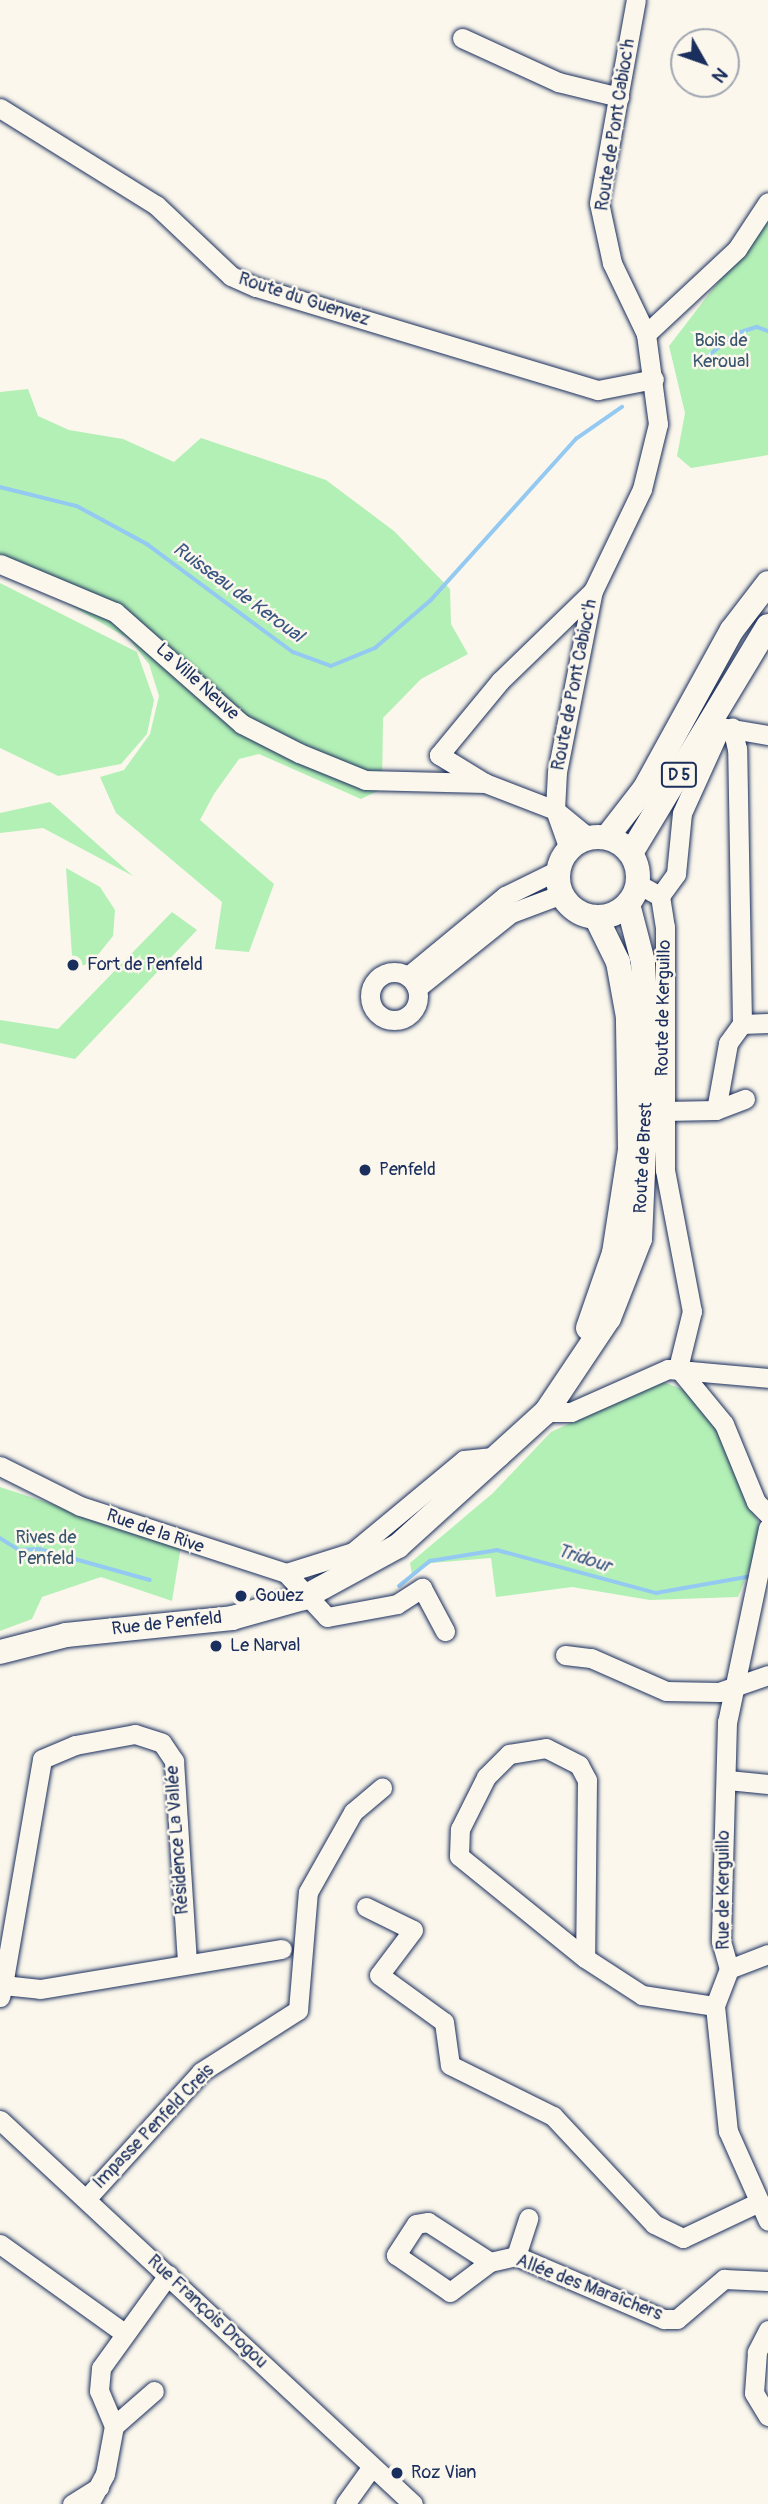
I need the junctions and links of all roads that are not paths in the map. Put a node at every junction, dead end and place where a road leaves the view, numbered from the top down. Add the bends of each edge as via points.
1 (636, 0) edge
2 (462, 38) dead end
3 (619, 96) junction
4 (0, 108) edge
5 (768, 202) edge
6 (646, 334) junction
7 (654, 379) junction
8 (0, 564) edge
9 (768, 583) edge
10 (593, 591) junction
11 (768, 626) edge
12 (732, 728) junction
13 (768, 735) edge
14 (485, 783) junction
15 (555, 810) junction
16 (631, 853) junction
17 (577, 858) junction
18 (642, 894) junction
19 (596, 917) junction
20 (413, 982) dead end
21 (768, 1023) edge
22 (742, 1024) junction
23 (745, 1099) dead end
24 (716, 1110) junction
25 (663, 1111) junction
26 (678, 1368) junction
27 (768, 1378) edge
28 (552, 1402) junction
29 (505, 1455) junction
30 (0, 1466) edge
31 (768, 1514) edge
32 (768, 1528) edge
33 (286, 1573) junction
34 (303, 1598) junction
35 (445, 1631) dead end
36 (0, 1651) edge
37 (565, 1655) dead end
38 (768, 1675) edge
39 (733, 1688) junction
40 (728, 1780) junction
41 (768, 1784) edge
42 (382, 1788) dead end
43 (366, 1907) dead end
44 (282, 1949) dead end
45 (768, 1954) edge
46 (585, 1958) junction
47 (187, 1961) junction
48 (729, 1969) junction
49 (1, 1991) edge
50 (715, 2006) junction
51 (0, 2120) edge
52 (86, 2199) junction
53 (757, 2203) junction
54 (528, 2218) dead end
55 (768, 2221) edge
56 (0, 2244) edge
57 (516, 2256) junction
58 (490, 2262) dead end
59 (168, 2276) junction
60 (765, 2283) edge
61 (768, 2330) edge
62 (123, 2332) junction
63 (154, 2391) dead end
64 (768, 2416) edge
65 (114, 2426) junction
66 (371, 2469) junction
67 (99, 2487) junction
68 (72, 2504) edge
69 (89, 2504) edge
70 (345, 2504) edge
71 (413, 2504) edge

1 - 3 street, Route de Pont Cabioc'h
2 - 3 street via 558,82
3 - 6 street, Route de Pont Cabioc'h via 599,203 602,233
4 - 7 street, Route du Guenvez via 156,205 231,276 256,287 598,390
5 - 6 street via 737,249
6 - 7 street, Route de Pont Cabioc'h
7 - 10 street, Route de Pont Cabioc'h via 658,424 652,464
8 - 14 street, La Ville Neuve via 115,612 242,724 299,753 365,780
9 - 17 main road, D 5 via 732,630 645,788
10 - 14 street via 500,681 439,755
10 - 15 street, Route de Pont Cabioc'h via 556,772
11 - 16 main road, D 5
12 - 13 street
12 - 18 street via 721,727 697,772 674,847 676,874
12 - 22 street
14 - 15 street
15 - 17 street
16 - 17 main road
16 - 18 main road, Route de Brest
17 - 19 main road
17 - 20 street via 505,896
18 - 19 main road
18 - 25 street, Route de Kerguillo via 665,927
18 - 28 main road, Route de Brest via 648,1061 640,1239 609,1318
19 - 28 main road, Route de Brest via 618,962 628,1017 626,1191 610,1266
21 - 22 street
22 - 24 street via 728,1043
23 - 24 street
24 - 25 street
25 - 26 street, Route de Kerguillo via 665,1170 692,1311
26 - 27 street
26 - 28 street via 571,1412
26 - 31 street via 724,1424 756,1502
28 - 29 main road, Route de Brest
29 - 33 street via 464,1460 353,1552
29 - 34 main road, Route de Brest via 398,1546
30 - 33 street, Rue de la Rive via 80,1506
32 - 39 street, Rue de Kerguillo
33 - 34 street
34 - 35 street via 327,1617 397,1604 422,1588
34 - 36 main road, Rue de Penfeld via 232,1618 66,1635
37 - 39 street via 591,1658 666,1691
38 - 39 street
39 - 40 street, Rue de Kerguillo
40 - 41 street
40 - 48 street, Rue de Kerguillo via 720,1941
42 - 52 street, Impasse Penfeld Creis via 353,1812 308,1892 300,1926 298,2010 201,2072
43 - 53 street via 413,1930 379,1975 444,2022 450,2065 552,2116 654,2224 683,2238
44 - 47 street, Résidence La Vallée
45 - 48 street
46 - 46 street via 587,1780 579,1765 546,1748 509,1754 486,1777 460,1829 458,1857
46 - 50 street via 642,1995
47 - 49 street, Résidence La Vallée via 40,1989
47 - 49 street, Résidence La Vallée via 174,1761 162,1743 135,1734 75,1745 42,1759
48 - 50 street, Rue de Kerguillo
50 - 53 street, Rue de Kerguillo via 728,2131
51 - 52 street, Rue François Drogou
52 - 59 street, Rue François Drogou
53 - 55 street, Rue de Kerguillo
54 - 57 street
56 - 62 street
57 - 58 street, Allée des Maraîchers
57 - 60 street, Allée des Maraîchers via 664,2319 677,2319 724,2279
59 - 62 street
59 - 66 street, Rue François Drogou
61 - 64 street via 757,2352 754,2393
62 - 65 street via 100,2368 99,2391
63 - 65 street
65 - 67 street
66 - 70 street
66 - 71 street, Rue François Drogou
67 - 68 street
67 - 69 street

